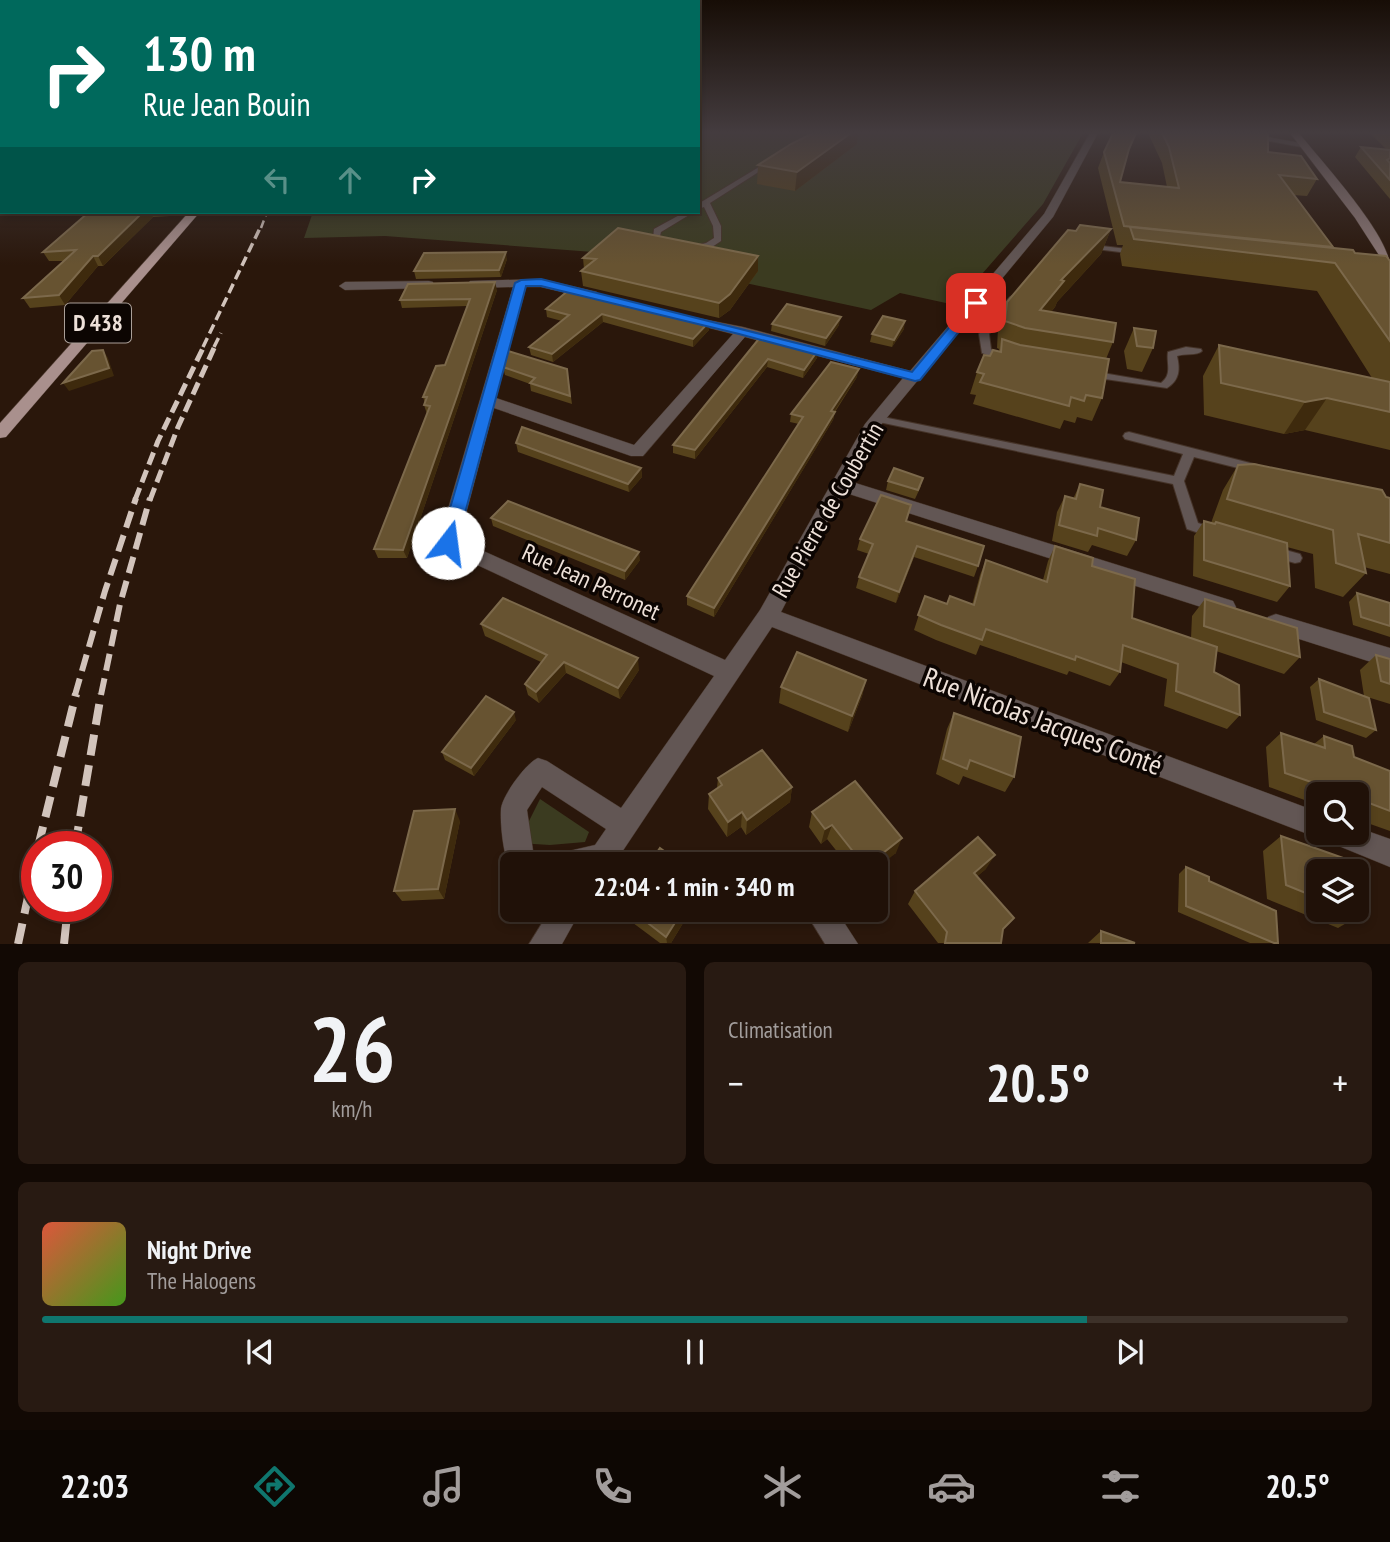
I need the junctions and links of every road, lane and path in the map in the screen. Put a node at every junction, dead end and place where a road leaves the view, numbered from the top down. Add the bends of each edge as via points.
1 (747, 177) edge
2 (1070, 177) edge
3 (1328, 177) edge
4 (702, 205) edge
5 (193, 214) edge
6 (687, 214) edge
7 (1080, 246) edge
8 (673, 247) edge
9 (683, 248) edge
10 (1145, 253) edge
11 (1390, 263) edge
12 (521, 283) junction
13 (345, 286) dead end
14 (1017, 295) edge
15 (608, 299) edge
16 (675, 315) edge
17 (743, 331) junction
18 (1198, 351) dead end
19 (1013, 361) edge
20 (1081, 372) edge
21 (915, 377) junction
22 (487, 400) junction
23 (877, 419) junction
24 (0, 433) edge
25 (1129, 436) dead end
26 (1190, 452) junction
27 (1275, 473) edge
28 (1178, 481) junction
29 (838, 484) junction
30 (1230, 538) edge
31 (1256, 546) edge
32 (1295, 558) dead end
33 (768, 616) junction
34 (1390, 658) edge
35 (729, 673) junction
36 (1306, 820) edge
37 (624, 826) junction
38 (1369, 845) edge
39 (520, 852) edge
40 (607, 852) edge
41 (1390, 853) edge
42 (559, 922) edge
43 (827, 922) edge
44 (544, 943) edge
45 (843, 943) edge

1 - 4 lane
2 - 21 street, Rue Pierre de Coubertin via 1049,215
3 - 11 main road
4 - 9 lane via 718,226 718,239 709,245
5 - 24 main road, D 438
6 - 8 lane via 657,231 656,237
7 - 10 lane
12 - 13 street
12 - 15 street via 541,283
12 - 22 street, Rue Jean Perronet
14 - 19 lane via 984,334 986,351
16 - 17 street
17 - 21 street
17 - 22 street via 637,452
18 - 20 lane via 1172,354 1175,372 1163,386
21 - 23 street, Rue Pierre de Coubertin
22 - 35 street, Rue Jean Perronet via 448,543
23 - 28 lane
23 - 29 street, Rue Pierre de Coubertin
25 - 26 lane
26 - 27 lane
26 - 28 lane
28 - 30 lane via 1192,526
29 - 33 street, Rue Pierre de Coubertin
29 - 34 street
31 - 32 lane
33 - 35 street, Rue Pierre de Coubertin
33 - 36 street, Rue Nicolas Jacques Conté
35 - 37 street, Rue Pierre de Coubertin
37 - 39 street via 538,770 514,807
37 - 40 street, Rue Pierre de Coubertin
38 - 41 street
42 - 44 street
43 - 45 street

